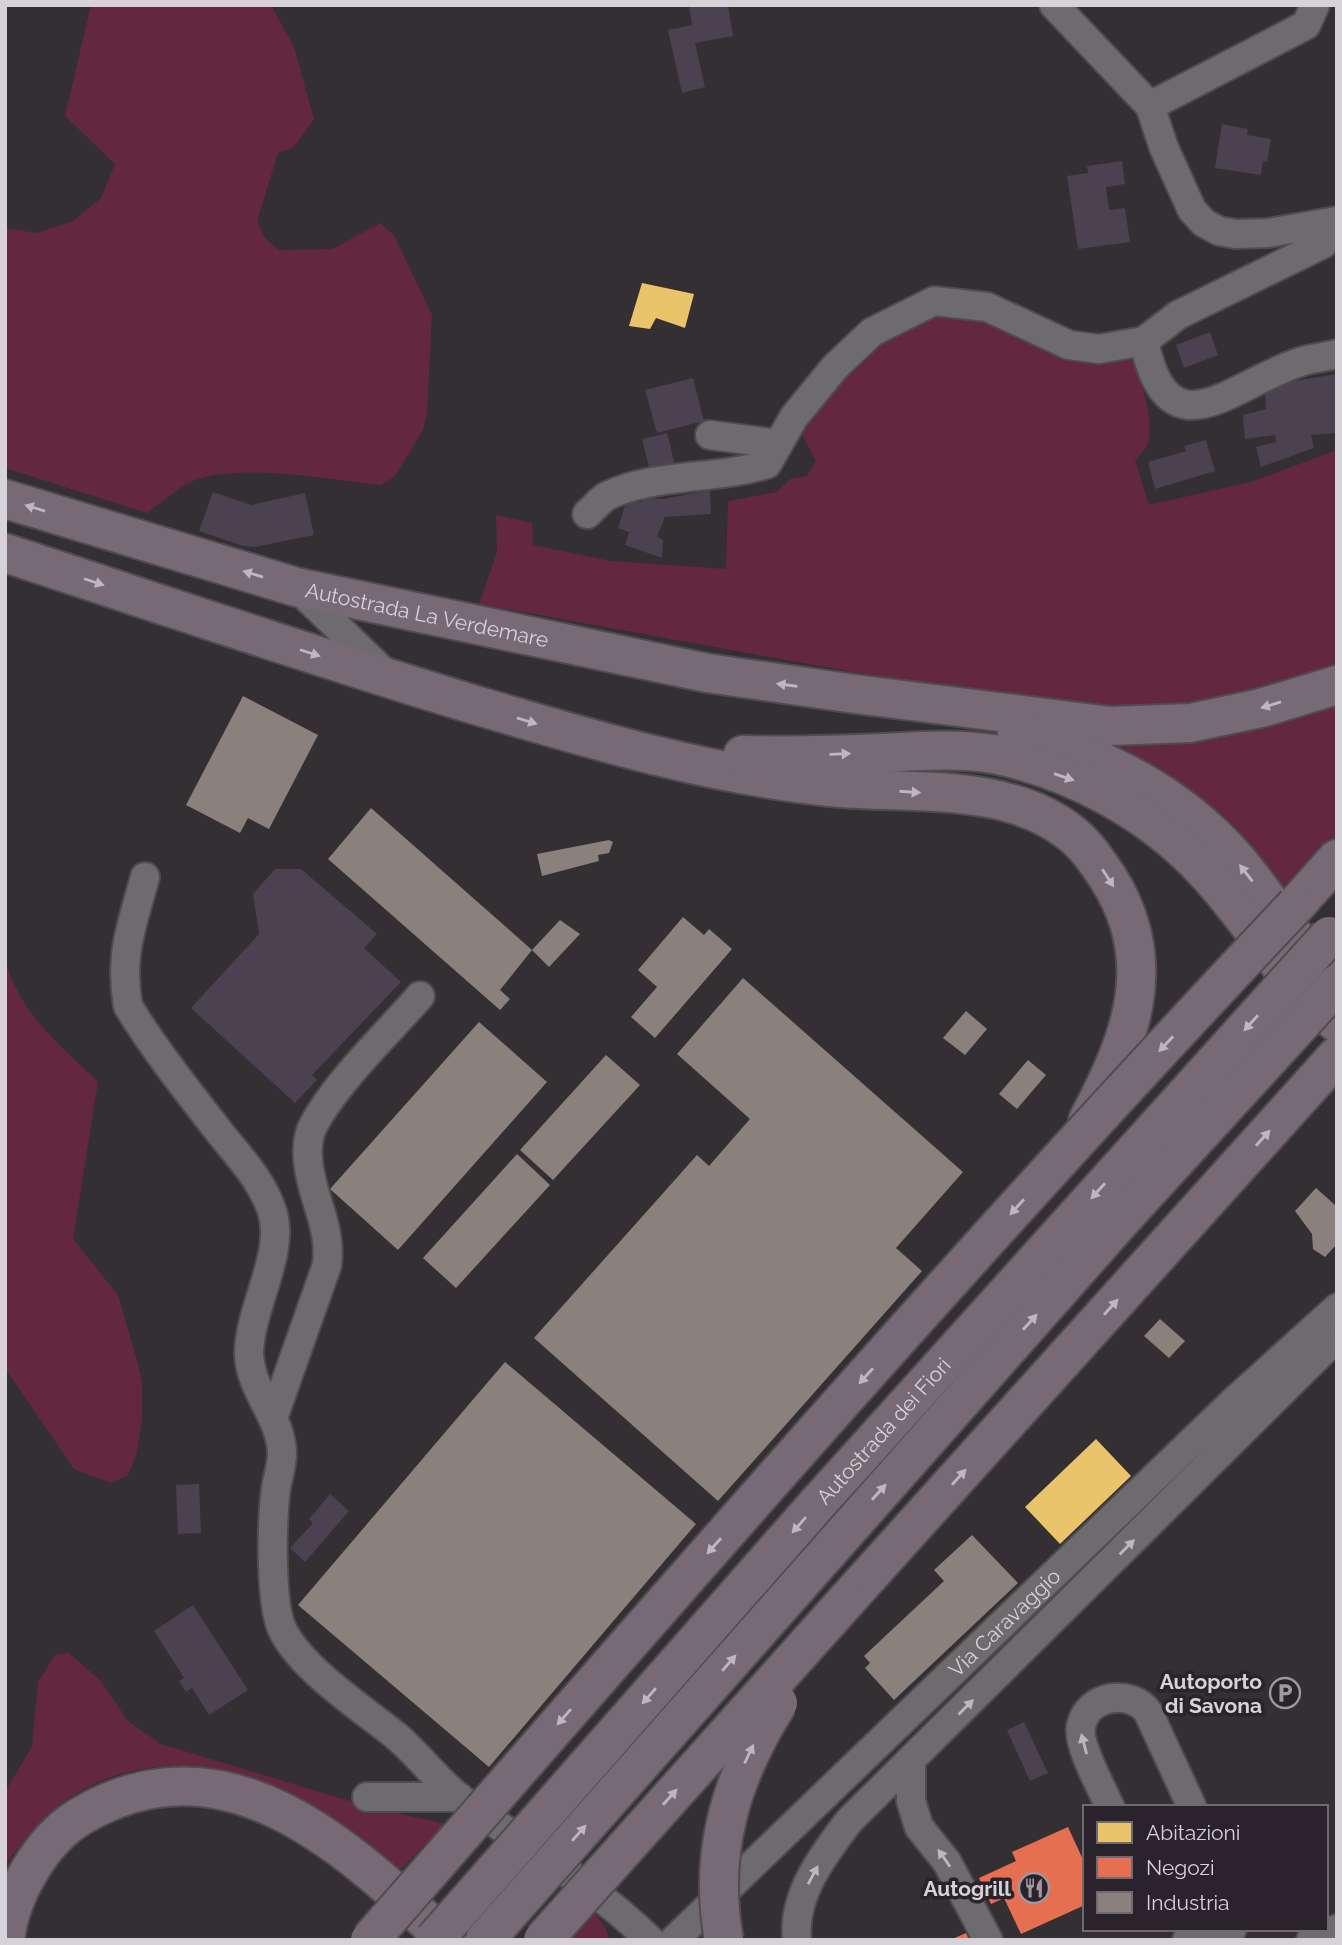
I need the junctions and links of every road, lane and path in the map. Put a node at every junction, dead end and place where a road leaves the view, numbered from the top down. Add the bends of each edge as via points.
1 (1054, 5) edge
2 (1315, 5) edge
3 (1150, 106) junction
4 (1337, 222) edge
5 (1144, 341) junction
6 (1337, 354) edge
7 (710, 435) dead end
8 (778, 444) junction
9 (5, 499) edge
10 (587, 514) dead end
11 (5, 553) edge
12 (296, 587) junction
13 (392, 681) junction
14 (1337, 685) edge
15 (855, 694) junction
16 (625, 747) junction
17 (1337, 859) edge
18 (145, 877) dead end
19 (1333, 931) edge
20 (1337, 983) edge
21 (421, 996) dead end
22 (1337, 1023) edge
23 (1337, 1056) edge
24 (1079, 1138) junction
25 (1337, 1308) edge
26 (1333, 1344) edge
27 (1232, 1404) junction
28 (273, 1418) junction
29 (847, 1600) junction
30 (911, 1762) junction
31 (367, 1797) dead end
32 (459, 1797) junction
33 (1109, 1805) edge
34 (1191, 1805) edge
35 (20, 1893) junction
36 (1213, 1931) edge
37 (1328, 1931) edge
38 (1194, 1933) edge
39 (5, 1940) edge
40 (23, 1940) edge
41 (370, 1940) edge
42 (435, 1940) edge
43 (447, 1940) edge
44 (485, 1940) edge
45 (543, 1940) edge
46 (650, 1940) edge
47 (674, 1940) edge
48 (724, 1940) edge
49 (797, 1940) edge
50 (988, 1940) edge
51 (1311, 1940) edge

1 - 3 street
2 - 3 street via 1306,25
3 - 4 street via 1192,210 1204,223 1236,234
4 - 5 street via 1323,244 1178,315
5 - 6 street via 1158,384 1171,399 1192,407 1300,362
5 - 8 street via 1099,349 1069,345 987,307 934,301 872,332 810,396
7 - 8 street
8 - 10 street via 767,464 727,474 633,485 604,497
12 -> 9 highway, Autostrada La Verdemare
11 -> 13 highway
12 - 13 street
15 -> 12 highway, Autostrada La Verdemare via 707,673
13 -> 16 highway
14 -> 15 highway via 1190,723 1110,726
20 -> 15 highway via 1305,951 1228,852 1168,798 1136,777 1097,758 1040,740
16 -> 22 highway via 784,756 940,750 992,754 1082,783 1135,811 1183,849 1231,901 1297,986
16 -> 24 highway, bridge via 772,780 998,799 1041,815 1072,834 1117,892 1131,926 1138,988 1113,1073
17 -> 24 highway, bridge
18 - 28 street via 127,932 124,986 128,1006 171,1069 251,1167 272,1212 275,1240 251,1325 249,1357 256,1385
19 -> 42 highway, Autostrada dei Fiori, bridge via 827,1494
44 -> 20 highway, Autostrada dei Fiori, bridge via 1114,1228
21 - 28 street via 342,1086 308,1137 308,1161 330,1243
29 -> 23 highway
24 -> 41 highway, bridge
25 - 27 street, Via Caravaggio
26 - 27 street
30 -> 26 street
27 - 47 street, Via Caravaggio
28 - 32 street via 282,1452 273,1595 281,1629 294,1650 422,1759
45 -> 29 highway, bridge
48 -> 29 highway, bridge via 718,1875 735,1785 763,1727
49 -> 30 street via 800,1909 825,1853 849,1821
50 -> 30 street via 947,1862 919,1827 911,1801
31 - 32 street
32 - 46 street via 615,1906
33 -> 34 street via 1087,1754 1081,1727 1087,1712 1119,1696 1141,1702 1149,1712
35 - 39 highway
35 - 40 highway
35 - 43 highway via 68,1824 96,1807 135,1791 174,1785 210,1788 247,1797 306,1824 384,1881
36 - 38 street
37 - 51 street

